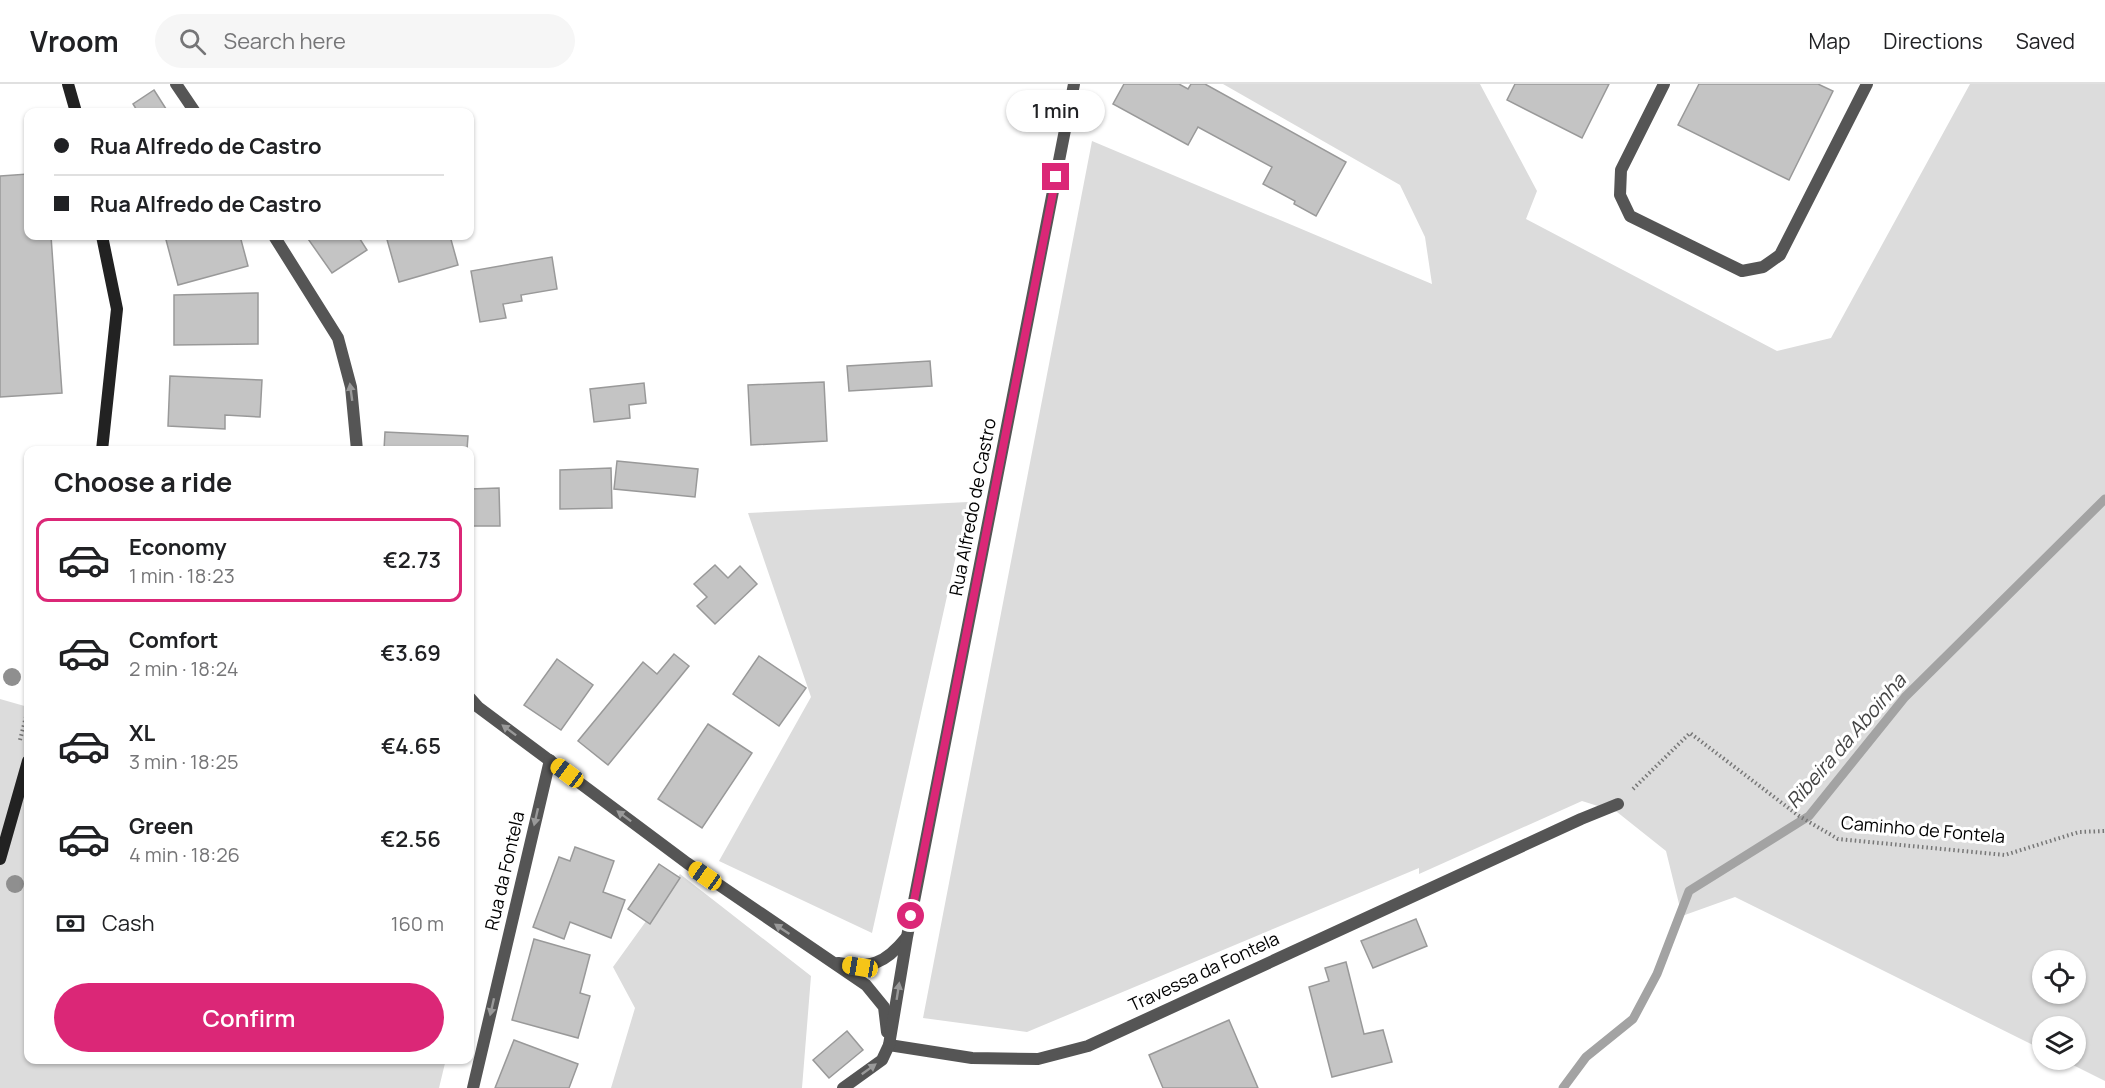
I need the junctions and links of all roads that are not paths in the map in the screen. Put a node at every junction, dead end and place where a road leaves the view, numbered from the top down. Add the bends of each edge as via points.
1 (69, 84) edge
2 (176, 84) edge
3 (1074, 84) edge
4 (1664, 84) edge
5 (1867, 84) edge
6 (75, 108) edge
7 (192, 108) edge
8 (103, 240) edge
9 (277, 240) edge
10 (102, 446) edge
11 (357, 446) edge
12 (474, 702) edge
13 (550, 760) junction
14 (24, 775) edge
15 (1618, 804) road end
16 (0, 859) edge
17 (907, 937) junction
18 (831, 962) junction
19 (889, 1045) junction
20 (473, 1088) edge
21 (843, 1088) edge

1 - 6 main road
2 - 7 street
3 - 17 street, Rua Alfredo de Castro
4 - 5 street via 1621,170 1620,195 1630,216 1742,272 1763,267 1779,255
8 - 10 main road via 117,309
11 -> 9 street via 351,387 338,338
13 -> 12 street
18 -> 13 street via 687,863
13 -> 20 street, Rua da Fontela
14 - 16 main road
15 - 19 street, Travessa da Fontela via 1088,1046 1038,1059 972,1058
17 - 18 street via 894,953 874,964 860,967
19 -> 17 street, Rua Alfredo de Castro
18 - 19 street via 866,984 884,1007
21 -> 19 street via 882,1060

